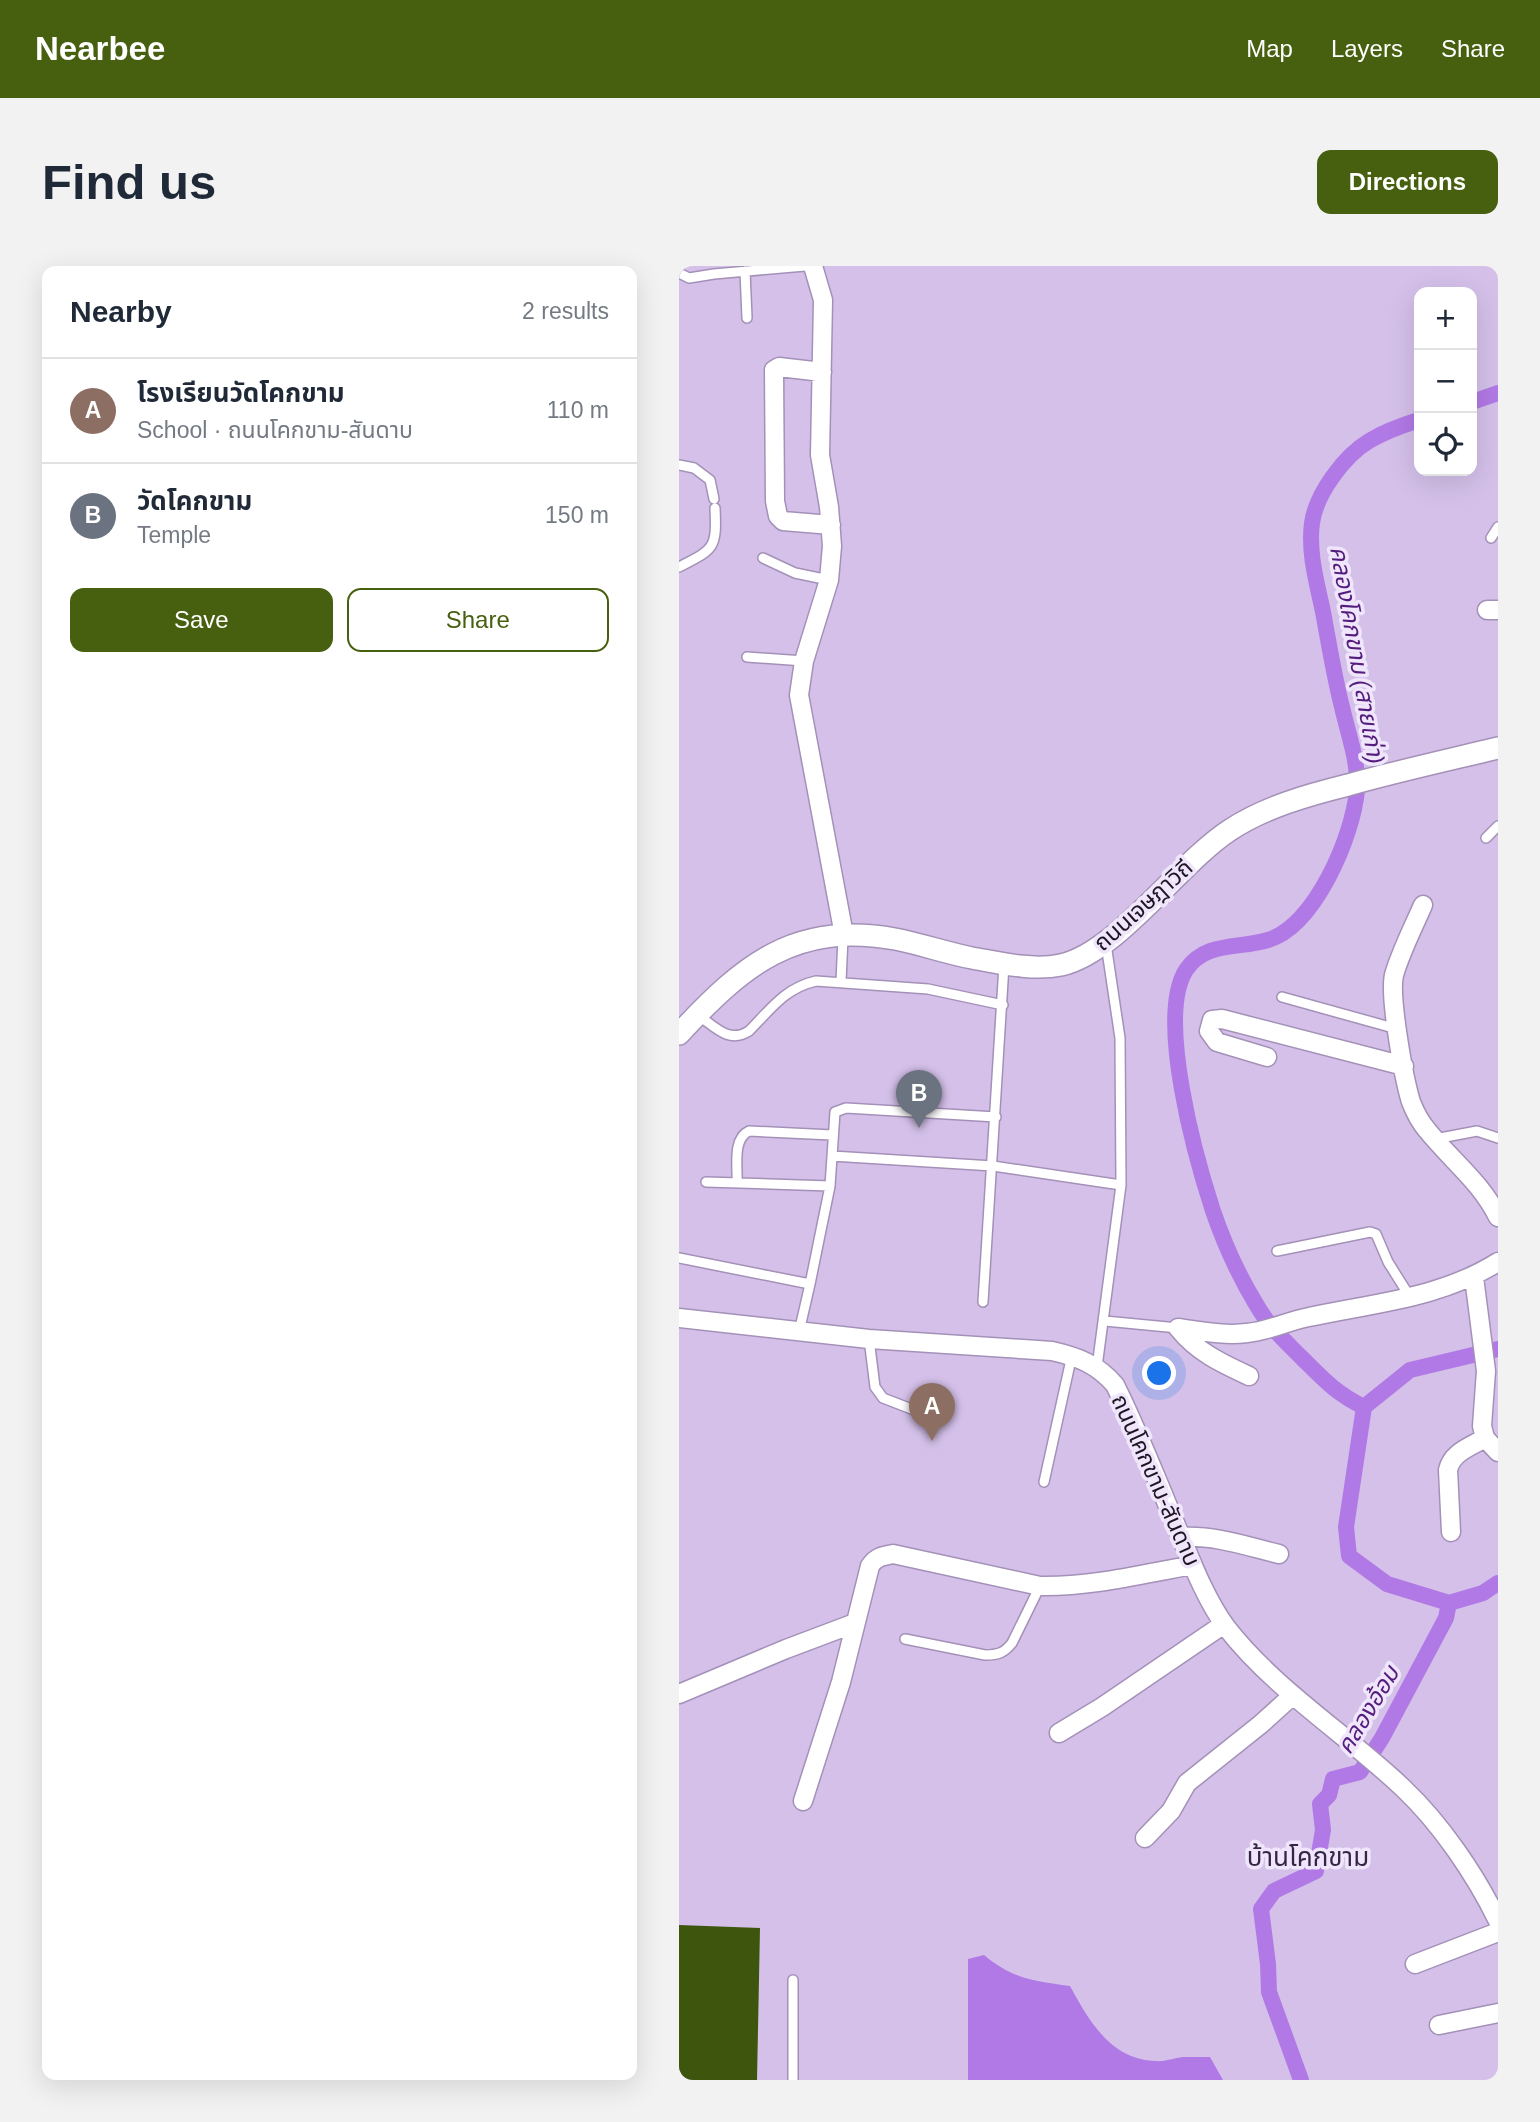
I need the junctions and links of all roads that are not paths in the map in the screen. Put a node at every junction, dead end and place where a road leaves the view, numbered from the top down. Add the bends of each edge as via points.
1 (805, 266) edge
2 (813, 266) edge
3 (745, 271) junction
4 (679, 273) edge
5 (747, 318) dead end
6 (823, 372) junction
7 (679, 465) edge
8 (831, 525) junction
9 (1498, 527) edge
10 (1490, 538) dead end
11 (763, 558) dead end
12 (679, 567) edge
13 (829, 580) junction
14 (747, 657) dead end
15 (804, 661) junction
16 (1497, 752) edge
17 (1498, 826) edge
18 (1486, 838) dead end
19 (1423, 905) dead end
20 (843, 935) junction
21 (1106, 942) junction
22 (1004, 964) junction
23 (841, 981) junction
24 (1282, 997) dead end
25 (1003, 1005) junction
26 (687, 1021) edge
27 (1397, 1029) junction
28 (1267, 1058) dead end
29 (1404, 1066) junction
30 (996, 1117) junction
31 (832, 1135) junction
32 (1498, 1138) edge
33 (1435, 1139) junction
34 (832, 1156) junction
35 (993, 1166) junction
36 (706, 1182) dead end
37 (737, 1183) junction
38 (1121, 1185) junction
39 (830, 1186) junction
40 (1498, 1217) edge
41 (1277, 1251) dead end
42 (679, 1258) edge
43 (1498, 1262) edge
44 (1474, 1277) junction
45 (810, 1284) junction
46 (1410, 1297) junction
47 (983, 1302) dead end
48 (679, 1318) edge
49 (1105, 1321) junction
50 (1178, 1328) junction
51 (799, 1332) junction
52 (869, 1339) junction
53 (1072, 1355) junction
54 (1097, 1367) junction
55 (1249, 1376) dead end
56 (914, 1410) dead end
57 (1485, 1438) junction
58 (1498, 1452) edge
59 (1044, 1482) dead end
60 (1451, 1532) dead end
61 (1181, 1537) junction
62 (1279, 1555) dead end
63 (1193, 1565) junction
64 (1040, 1586) junction
65 (855, 1623) junction
66 (1224, 1624) junction
67 (905, 1639) dead end
68 (679, 1694) edge
69 (1293, 1695) junction
70 (1059, 1733) dead end
71 (803, 1801) dead end
72 (1146, 1838) dead end
73 (1498, 1921) edge
74 (1498, 1931) edge
75 (1415, 1964) dead end
76 (793, 1980) dead end
77 (1498, 2013) edge
78 (1439, 2025) dead end
79 (793, 2080) edge

1 - 3 lane
2 - 6 street via 823,300
3 - 4 lane via 689,278
3 - 5 lane
6 - 8 street via 820,455
6 - 8 street via 774,370 775,501 783,521
7 - 12 lane via 694,468 710,480 716,533 705,554
8 - 13 street
9 - 10 lane
11 - 13 lane via 795,573
13 - 15 street
14 - 15 lane
15 - 20 street via 799,695
16 - 21 street, ถนนเจษฎาวิถี via 1405,769 1277,807 1231,830
17 - 18 lane
19 - 27 street via 1394,976
20 - 22 street, ถนนเจษฎาวิถี via 895,939
20 - 23 lane
20 - 26 street, ถนนเจษฎาวิถี via 798,943 768,955
21 - 22 street, ถนนเจษฎาวิถี via 1061,965
21 - 38 lane via 1120,1038
22 - 25 lane
23 - 25 lane via 928,989
23 - 26 lane via 800,985 742,1036
24 - 27 lane
25 - 30 lane
27 - 29 street
28 - 29 street via 1217,1042 1209,1031 1212,1020 1223,1019
29 - 33 street via 1415,1112
30 - 31 lane via 839,1109
30 - 35 lane
31 - 34 lane
31 - 37 lane via 744,1133 739,1142
32 - 33 lane via 1477,1131
33 - 40 street via 1489,1199
34 - 35 lane
34 - 39 lane
35 - 38 lane
35 - 47 lane
36 - 37 lane
37 - 39 lane
38 - 49 lane
39 - 45 lane
41 - 46 lane via 1376,1234
42 - 45 lane
43 - 44 street
44 - 46 street
44 - 57 street via 1486,1371
45 - 51 lane
46 - 50 street via 1306,1317 1257,1332
48 - 51 street, ถนนโคกขาม-สันดาบ
49 - 50 lane
49 - 54 lane
50 - 55 street via 1210,1357
51 - 52 street, ถนนโคกขาม-สันดาบ
52 - 53 street, ถนนโคกขาม-สันดาบ
52 - 56 lane via 875,1387 883,1398
53 - 54 street, ถนนโคกขาม-สันดาบ
53 - 59 lane
54 - 61 street, ถนนโคกขาม-สันดาบ via 1123,1400
57 - 58 street
57 - 60 street via 1450,1462
61 - 62 street via 1218,1538
61 - 63 street, ถนนโคกขาม-สันดาบ
63 - 64 street via 1083,1585
63 - 66 street, ถนนโคกขาม-สันดาบ
64 - 65 street via 881,1556 870,1566
64 - 67 lane via 1012,1643 998,1655
65 - 68 street
65 - 71 street
66 - 69 street, ถนนโคกขาม-สันดาบ
66 - 70 street
69 - 72 street via 1187,1783 1171,1811
69 - 73 street, ถนนโคกขาม-สันดาบ via 1405,1790 1464,1862
74 - 75 street
76 - 79 lane
77 - 78 street

